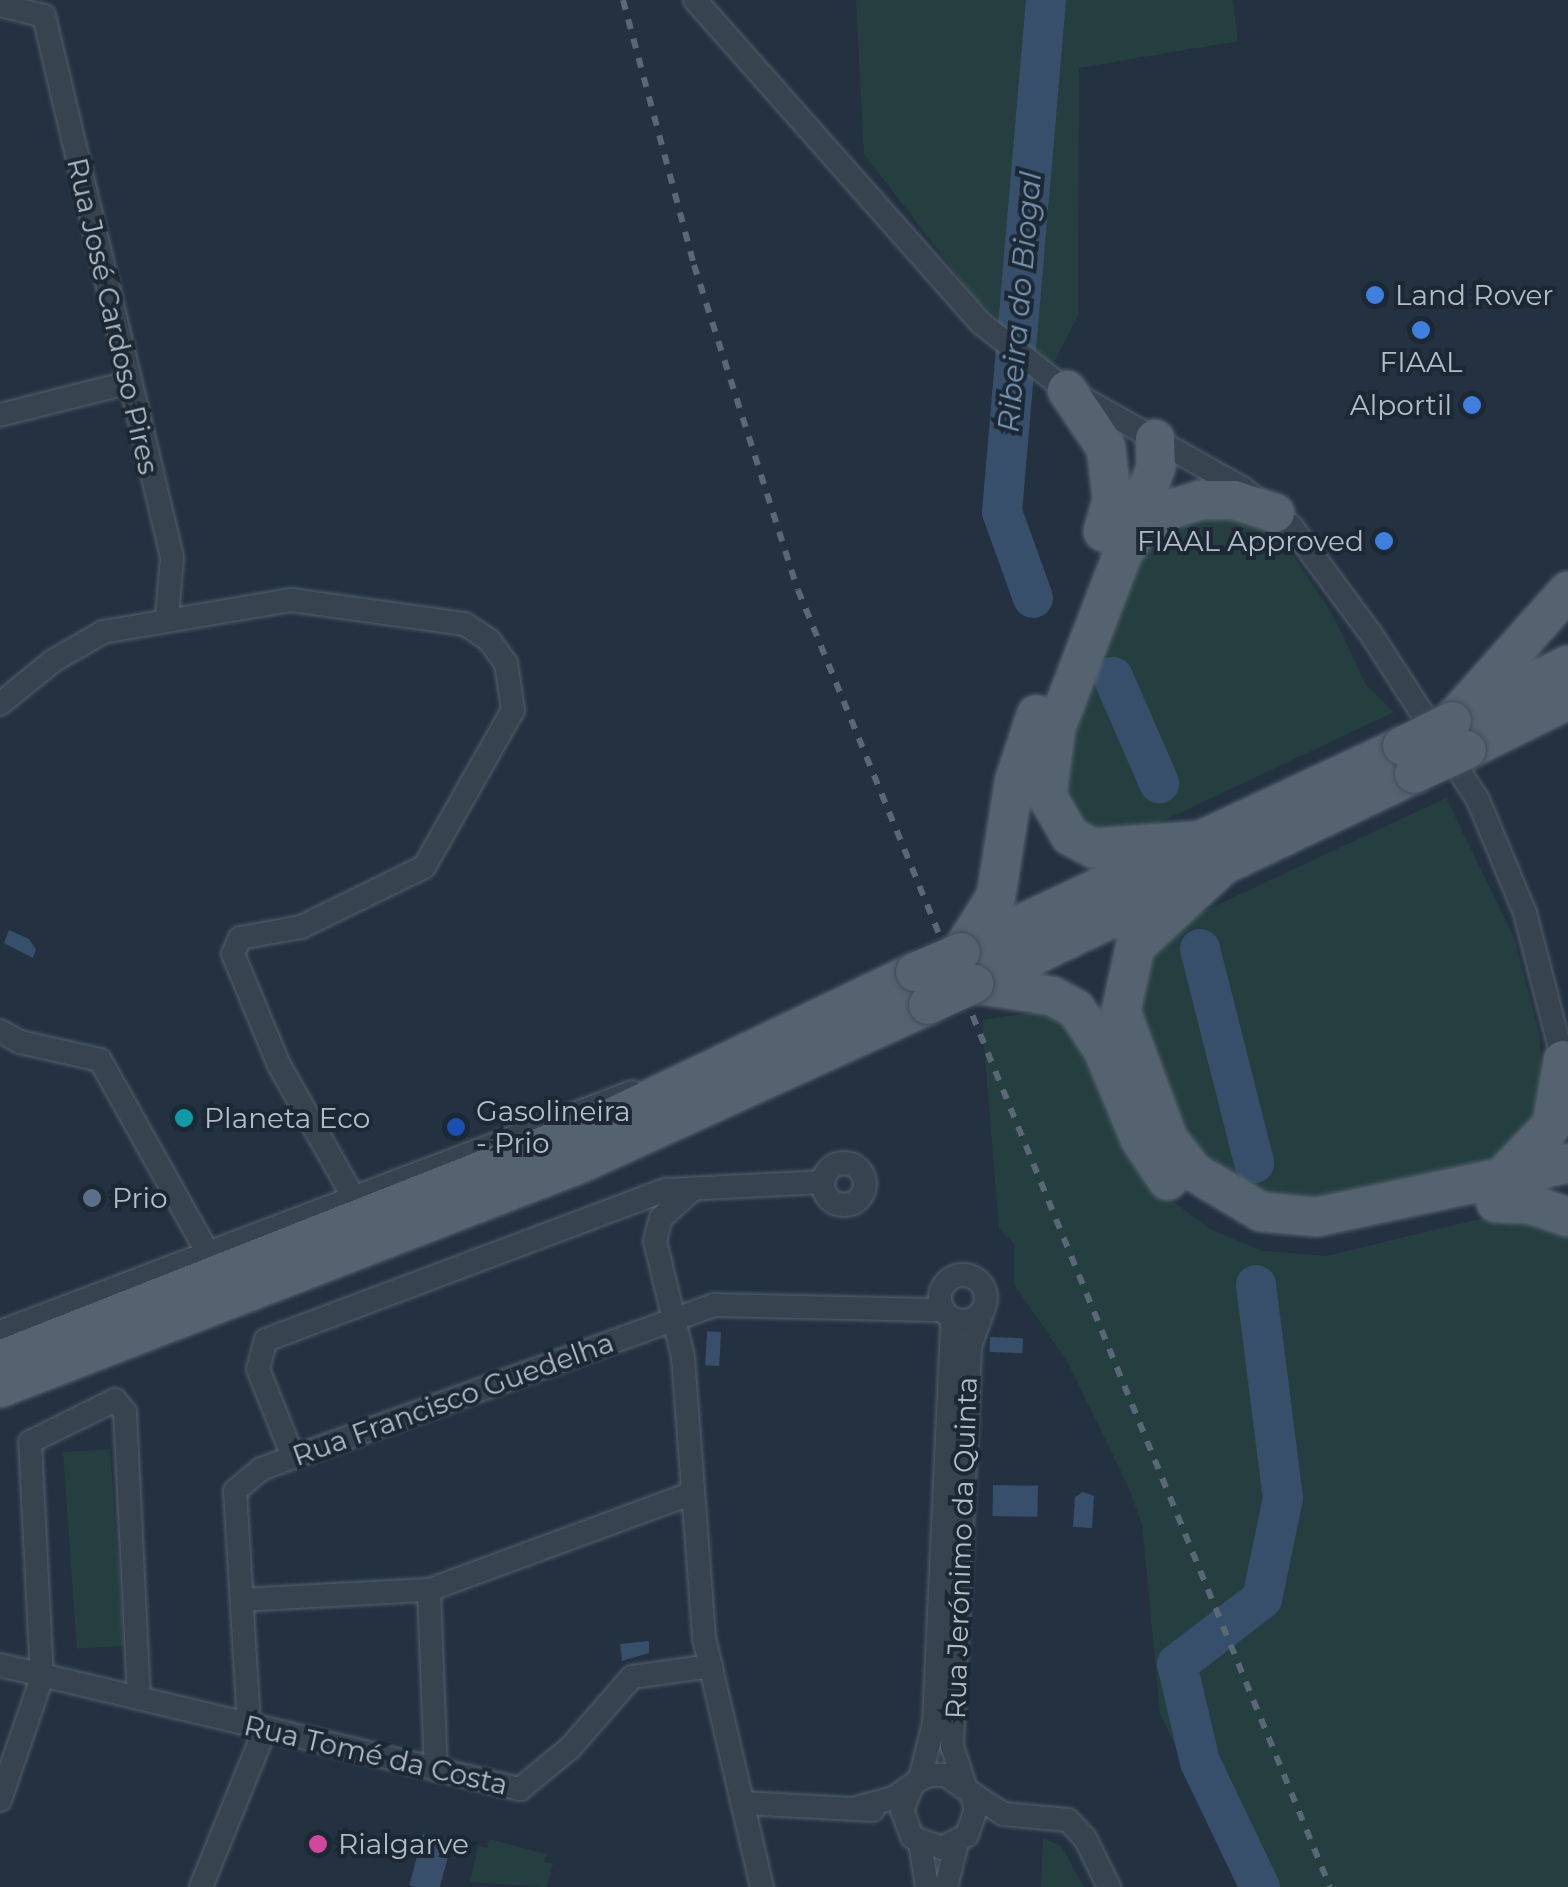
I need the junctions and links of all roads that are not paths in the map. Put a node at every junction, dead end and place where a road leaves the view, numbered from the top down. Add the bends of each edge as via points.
1 (695, 0) edge
2 (0, 5) edge
3 (127, 384) junction
4 (1067, 390) junction
5 (0, 415) edge
6 (1155, 439) junction
7 (1275, 513) junction
8 (1112, 544) junction
9 (1568, 591) edge
10 (167, 617) junction
11 (1568, 664) edge
12 (1568, 700) edge
13 (0, 704) edge
14 (1568, 720) edge
15 (1467, 738) junction
16 (1212, 853) junction
17 (967, 968) junction
18 (922, 988) junction
19 (0, 1031) edge
20 (736, 1060) junction
21 (1566, 1070) edge
22 (1568, 1163) edge
23 (1568, 1181) edge
24 (823, 1182) dead end
25 (693, 1189) junction
26 (1494, 1190) junction
27 (354, 1198) junction
28 (608, 1214) junction
29 (1568, 1216) edge
30 (656, 1242) junction
31 (208, 1253) junction
32 (944, 1284) junction
33 (909, 1308) junction
34 (983, 1310) junction
35 (948, 1314) junction
36 (676, 1318) junction
37 (165, 1326) junction
38 (0, 1332) edge
39 (0, 1360) edge
40 (0, 1388) edge
41 (0, 1405) edge
42 (293, 1457) junction
43 (693, 1493) junction
44 (429, 1590) junction
45 (242, 1600) junction
46 (0, 1665) edge
47 (710, 1666) junction
48 (42, 1677) junction
49 (139, 1698) junction
50 (257, 1727) junction
51 (436, 1770) junction
52 (916, 1783) junction
53 (968, 1790) junction
54 (0, 1800) edge
55 (742, 1803) junction
56 (860, 1808) junction
57 (1024, 1816) junction
58 (912, 1834) junction
59 (962, 1840) junction
60 (200, 1887) edge
61 (762, 1887) edge
62 (927, 1887) edge
63 (946, 1887) edge
64 (1109, 1887) edge

1 - 4 street via 981,323
2 - 3 street, Rua José Cardoso Pires via 44,16
3 - 5 street
3 - 10 street, Rua José Cardoso Pires via 172,557
4 - 6 street
4 - 8 main road via 1106,448
6 - 7 street
6 - 8 main road via 1136,456
7 - 8 main road via 1234,500 1200,500
7 - 21 street via 1371,634 1478,800 1525,913
8 - 16 main road via 1056,728 1047,796 1070,836 1093,848
8 - 17 main road via 1014,782 996,896
9 - 15 main road
10 - 13 street via 103,632
10 - 27 street via 291,600 372,606 465,624 506,663 513,710 424,867 301,927 240,938 232,954 278,1066
11 - 15 main road
12 - 15 main road
14 - 15 main road
15 - 16 main road, bridge
16 - 17 main road
16 - 26 main road via 1136,946 1120,1011 1168,1138 1194,1172 1236,1202 1288,1217
17 - 18 main road, bridge
17 - 26 main road via 1076,1009 1154,1163 1192,1202 1243,1230 1336,1238
18 - 20 main road
18 - 37 main road via 580,1164
19 - 31 street via 100,1060
20 - 27 street via 588,1105
20 - 39 main road via 594,1126
21 - 26 main road via 1552,1126
22 - 26 main road
23 - 26 main road
24 - 25 street
25 - 28 street via 666,1190
25 - 30 street via 661,1218
26 - 29 main road
27 - 31 street
28 - 30 street via 634,1221
28 - 42 street via 266,1340 258,1369
30 - 36 street
31 - 38 street
32 - 33 street via 932,1300
32 - 34 street via 956,1276 976,1279 986,1297
32 - 35 street, Rua Jerónimo da Quinta
33 - 35 street, Rua Francisco Guedelha
33 - 36 street, Rua Francisco Guedelha via 715,1305
34 - 35 street via 966,1322
34 - 53 street, Rua Jerónimo da Quinta via 970,1346 952,1746
35 - 52 street, Rua Jerónimo da Quinta via 934,1723
36 - 42 street, Rua Francisco Guedelha
36 - 43 street
37 - 40 main road
37 - 41 street
42 - 45 street, Rua Francisco Guedelha via 261,1469 236,1491
43 - 44 street
43 - 47 street
44 - 45 street
44 - 51 street
45 - 50 street, Rua Francisco Guedelha
46 - 48 street, Rua Tomé da Costa
47 - 51 street, Rua Tomé da Costa via 632,1677 570,1748 520,1789
47 - 55 street
48 - 49 street, Rua Tomé da Costa
48 - 49 street via 30,1442 115,1400 125,1412
48 - 54 street
49 - 50 street, Rua Tomé da Costa
50 - 51 street, Rua Tomé da Costa
50 - 60 street
52 - 53 street via 946,1775
52 - 56 street
52 - 58 street, Rua Jerónimo da Quinta via 902,1810
53 - 57 street via 986,1806
53 - 59 street, Rua Jerónimo da Quinta via 976,1809
55 - 56 street
55 - 61 street
56 - 58 street
57 - 59 street
57 - 64 street via 1068,1820
58 - 59 street via 942,1848
58 - 62 street, Rua Jerónimo da Quinta
59 - 63 street, Rua Jerónimo da Quinta

